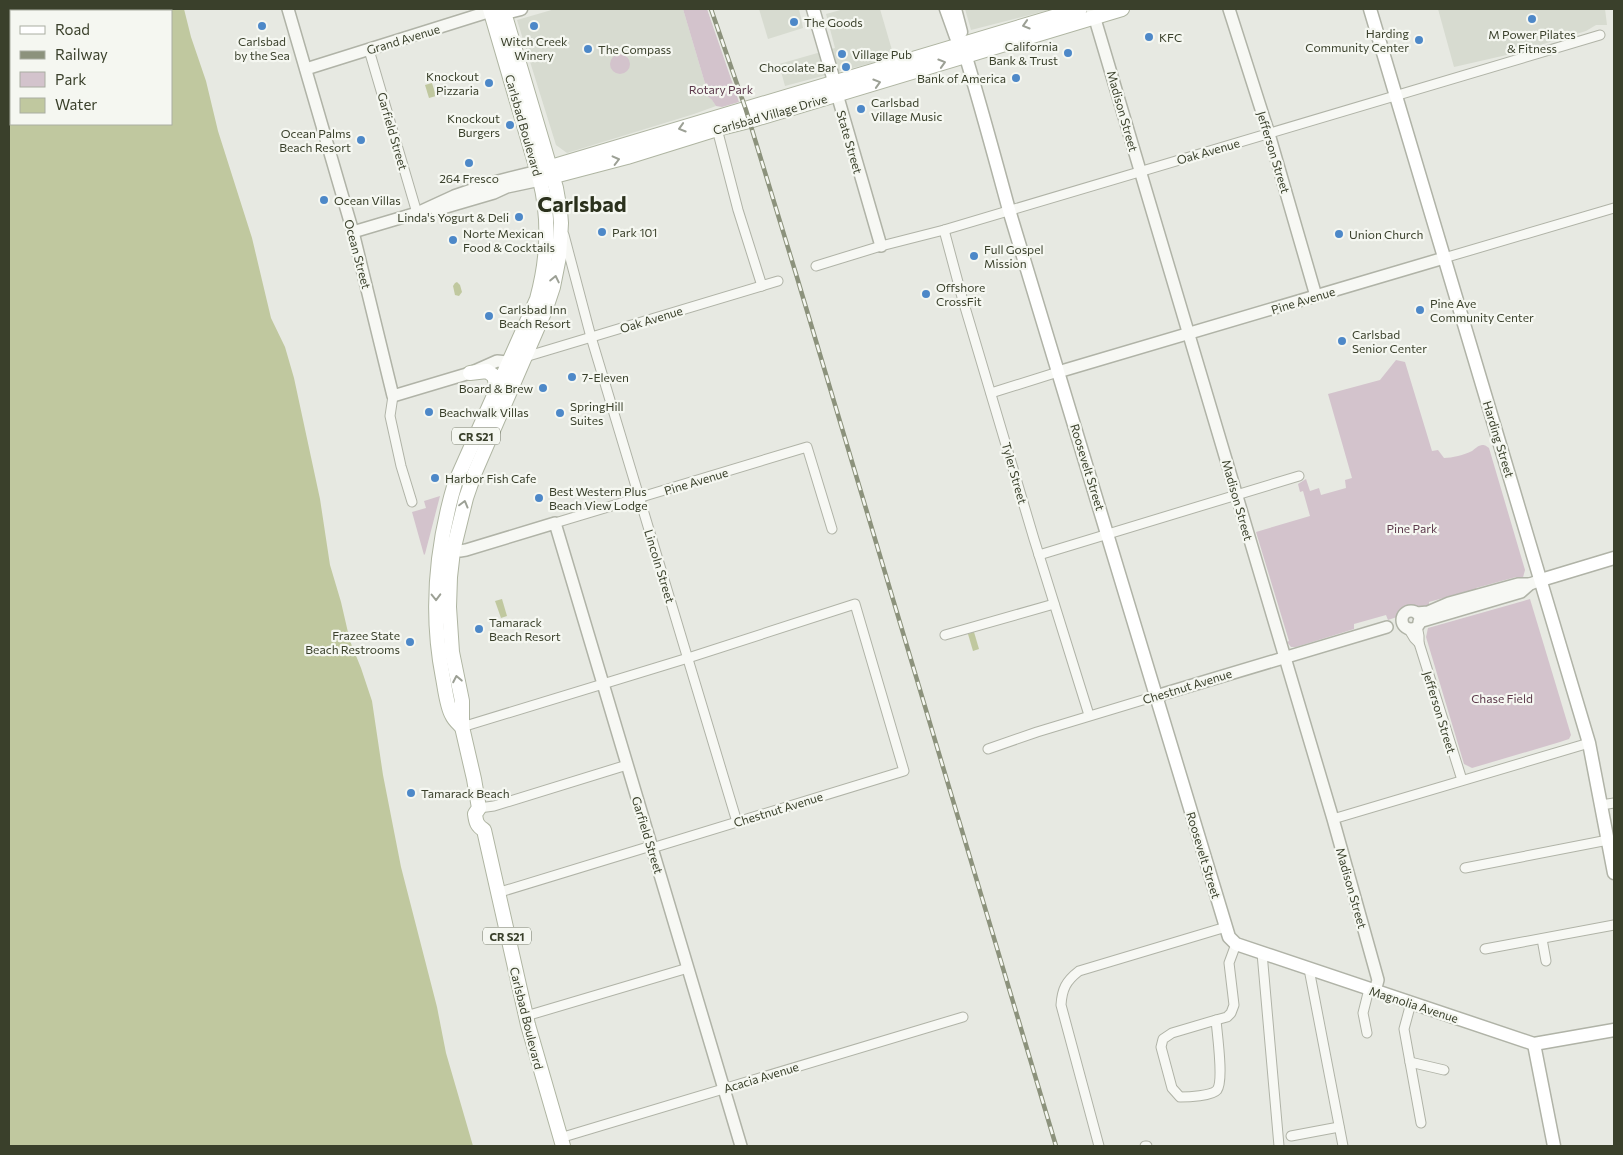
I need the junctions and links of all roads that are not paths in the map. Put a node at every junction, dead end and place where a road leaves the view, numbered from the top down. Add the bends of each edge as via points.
1 (288, 9) edge
2 (498, 9) edge
3 (521, 9) edge
4 (813, 9) edge
5 (946, 9) edge
6 (955, 9) edge
7 (1080, 9) edge
8 (1122, 9) edge
9 (1229, 9) edge
10 (1370, 9) edge
11 (1094, 13) edge
12 (1600, 35) dead end
13 (368, 50) junction
14 (964, 50) junction
15 (306, 69) junction
16 (835, 89) junction
17 (1396, 96) junction
18 (716, 123) junction
19 (1269, 134) junction
20 (1140, 172) junction
21 (545, 174) junction
22 (1614, 208) edge
23 (1009, 210) junction
24 (417, 213) junction
25 (561, 223) junction
26 (944, 230) junction
27 (353, 232) junction
28 (881, 246) junction
29 (1444, 258) junction
30 (816, 266) dead end
31 (778, 281) dead end
32 (762, 286) junction
33 (1316, 296) junction
34 (531, 314) junction
35 (1189, 334) junction
36 (591, 337) junction
37 (525, 357) junction
38 (508, 362) junction
39 (1058, 372) junction
40 (470, 373) junction
41 (497, 388) junction
42 (991, 393) junction
43 (393, 396) junction
44 (506, 401) junction
45 (1299, 476) dead end
46 (1236, 495) junction
47 (640, 498) junction
48 (412, 502) dead end
49 (555, 523) junction
50 (832, 529) dead end
51 (1108, 533) junction
52 (447, 550) junction
53 (1039, 555) junction
54 (1614, 558) edge
55 (1535, 582) junction
56 (1054, 604) junction
57 (1411, 622) junction
58 (945, 636) dead end
59 (1284, 657) junction
60 (688, 658) junction
61 (603, 684) junction
62 (1156, 696) junction
63 (1090, 715) junction
64 (462, 727) junction
65 (1589, 743) junction
66 (988, 749) dead end
67 (627, 765) junction
68 (1462, 780) junction
69 (1608, 804) edge
70 (479, 808) junction
71 (1333, 819) junction
72 (737, 822) junction
73 (1608, 840) junction
74 (652, 847) junction
75 (1465, 868) dead end
76 (1614, 873) edge
77 (498, 893) junction
78 (1614, 925) edge
79 (1226, 928) junction
80 (1542, 939) junction
81 (1236, 944) junction
82 (1485, 949) dead end
83 (1262, 953) junction
84 (1546, 961) dead end
85 (688, 968) junction
86 (1309, 969) junction
87 (1372, 990) junction
88 (1411, 1003) junction
89 (526, 1016) junction
90 (962, 1017) dead end
91 (1216, 1020) junction
92 (1614, 1030) edge
93 (1367, 1033) dead end
94 (1534, 1044) junction
95 (1410, 1062) junction
96 (1444, 1070) dead end
97 (724, 1088) junction
98 (1421, 1123) dead end
99 (1339, 1127) junction
100 (1291, 1136) dead end
101 (562, 1142) edge
102 (741, 1146) edge
103 (1099, 1146) edge
104 (1279, 1146) edge
105 (1343, 1146) edge
106 (1554, 1146) edge

1 - 15 street, Ocean Street
2 - 3 main road, Grand Avenue
2 - 13 street, Grand Avenue
2 - 21 main road, Carlsbad Boulevard / CR S21
4 - 16 main road, State Street
5 - 14 main road, Roosevelt Street
6 - 14 main road
7 -> 14 main road, Carlsbad Village Drive
8 - 11 main road, Carlsbad Village Drive
9 - 19 street, Jefferson Street
10 - 17 main road, Harding Street
11 - 14 main road, Carlsbad Village Drive
11 - 20 street, Madison Street
12 - 17 street, Oak Avenue
13 - 15 street, Grand Avenue
13 - 24 street, Garfield Street
14 - 16 main road, Carlsbad Village Drive
14 - 23 main road, Roosevelt Street
15 - 27 street, Ocean Street
16 - 18 main road, Carlsbad Village Drive
16 - 28 street, State Street
17 - 19 street, Oak Avenue
17 - 29 main road, Harding Street
18 - 21 main road, Carlsbad Village Drive via 649,139
18 - 32 street
19 - 20 street, Oak Avenue
19 - 33 street, Jefferson Street
20 - 23 street, Oak Avenue
20 - 35 street, Madison Street
21 - 24 street, Carlsbad Village Drive via 498,181
21 - 25 main road, Carlsbad Boulevard / CR S21 via 558,204
21 - 34 main road, Carlsbad Boulevard / CR S21 via 547,240 542,279
22 - 29 street, Pine Avenue
23 - 26 street, Oak Avenue
23 - 39 main road, Roosevelt Street
24 - 27 street, Carlsbad Village Drive
25 - 36 street, Lincoln Street
37 -> 25 main road, Carlsbad Boulevard / CR S21 via 553,287
26 - 28 street, Oak Avenue
26 - 42 street, Tyler Street
27 - 43 street, Ocean Street
28 - 30 street, Oak Avenue
29 - 33 street, Pine Avenue
29 - 55 main road, Harding Street
31 - 32 street, Oak Avenue
32 - 36 street, Oak Avenue
33 - 35 street, Pine Avenue
34 - 37 main road
34 - 38 main road, Carlsbad Boulevard / CR S21
35 - 39 street, Pine Avenue
35 - 46 street, Madison Street
36 - 37 street, Oak Avenue
36 - 47 street, Lincoln Street
37 - 44 main road, Carlsbad Boulevard / CR S21
38 - 40 street via 497,361
38 - 41 main road, Carlsbad Boulevard / CR S21
38 - 44 main road via 512,364 513,371
39 - 42 street, Pine Avenue
39 - 51 main road, Roosevelt Street
40 - 41 main road via 487,371 494,376
40 - 43 street
41 - 52 main road, Carlsbad Boulevard / CR S21 via 455,483 447,512
42 - 53 street, Tyler Street
43 - 48 street, Ocean Street via 390,416
52 -> 44 main road, Carlsbad Boulevard / CR S21 via 470,485
45 - 46 street
46 - 51 street
46 - 59 street, Madison Street
47 - 49 street, Pine Avenue
47 - 50 street, Pine Avenue via 807,447
47 - 60 street, Lincoln Street
49 - 52 street, Pine Avenue via 466,550
49 - 61 street, Garfield Street
51 - 53 street
51 - 62 main road, Roosevelt Street
52 - 64 main road, Carlsbad Boulevard / CR S21 via 435,594 438,641 451,715
53 - 56 street, Tyler Street
54 - 55 main road, Chestnut Avenue
55 - 57 street, Chestnut Avenue via 1521,592
55 - 65 main road, Harding Street
56 - 58 street
56 - 63 street, Tyler Street
57 - 59 street, Chestnut Avenue via 1392,622 1387,627
57 - 68 street, Jefferson Street via 1419,636
59 - 62 street, Chestnut Avenue
59 - 71 street, Madison Street
60 - 61 street
60 - 72 street, Lincoln Street
60 - 72 street, Chestnut Avenue via 855,604 904,771
61 - 64 street
61 - 67 street, Garfield Street
62 - 63 street, Chestnut Avenue
62 - 79 main road, Roosevelt Street
63 - 66 street, Chestnut Avenue
64 - 70 main road, Carlsbad Boulevard / CR S21
65 - 68 street
65 - 69 main road, Harding Street
67 - 70 street
67 - 74 street, Garfield Street
68 - 71 street
69 - 73 main road, Harding Street
70 - 77 main road, Carlsbad Boulevard / CR S21 via 486,812 488,823 484,830
71 - 87 street, Madison Street via 1378,980
72 - 74 street, Chestnut Avenue
73 - 75 street
73 - 76 main road, Harding Street
74 - 77 street, Chestnut Avenue
74 - 85 street, Garfield Street
77 - 89 main road, Carlsbad Boulevard / CR S21
78 - 80 street
79 - 81 main road
79 - 103 street via 1079,971 1062,991 1061,1005
80 - 82 street
80 - 84 street
81 - 83 main road, Magnolia Avenue
81 - 91 street via 1229,963 1234,1005 1227,1017
83 - 86 main road, Magnolia Avenue
83 - 104 street
85 - 89 street
85 - 97 street, Garfield Street
86 - 87 main road, Magnolia Avenue
86 - 99 street
87 - 88 main road, Magnolia Avenue
87 - 93 street via 1363,1013
88 - 94 main road, Magnolia Avenue
88 - 95 street via 1404,1029
89 - 101 main road, Carlsbad Boulevard / CR S21
90 - 97 street, Acacia Avenue
91 - 91 street via 1172,1033 1164,1039 1161,1047 1176,1095 1210,1094 1219,1087
92 - 94 main road, Magnolia Avenue
94 - 106 main road
95 - 96 street
95 - 98 street
97 - 101 street, Acacia Avenue
97 - 102 street, Garfield Street
99 - 100 street
99 - 105 street

